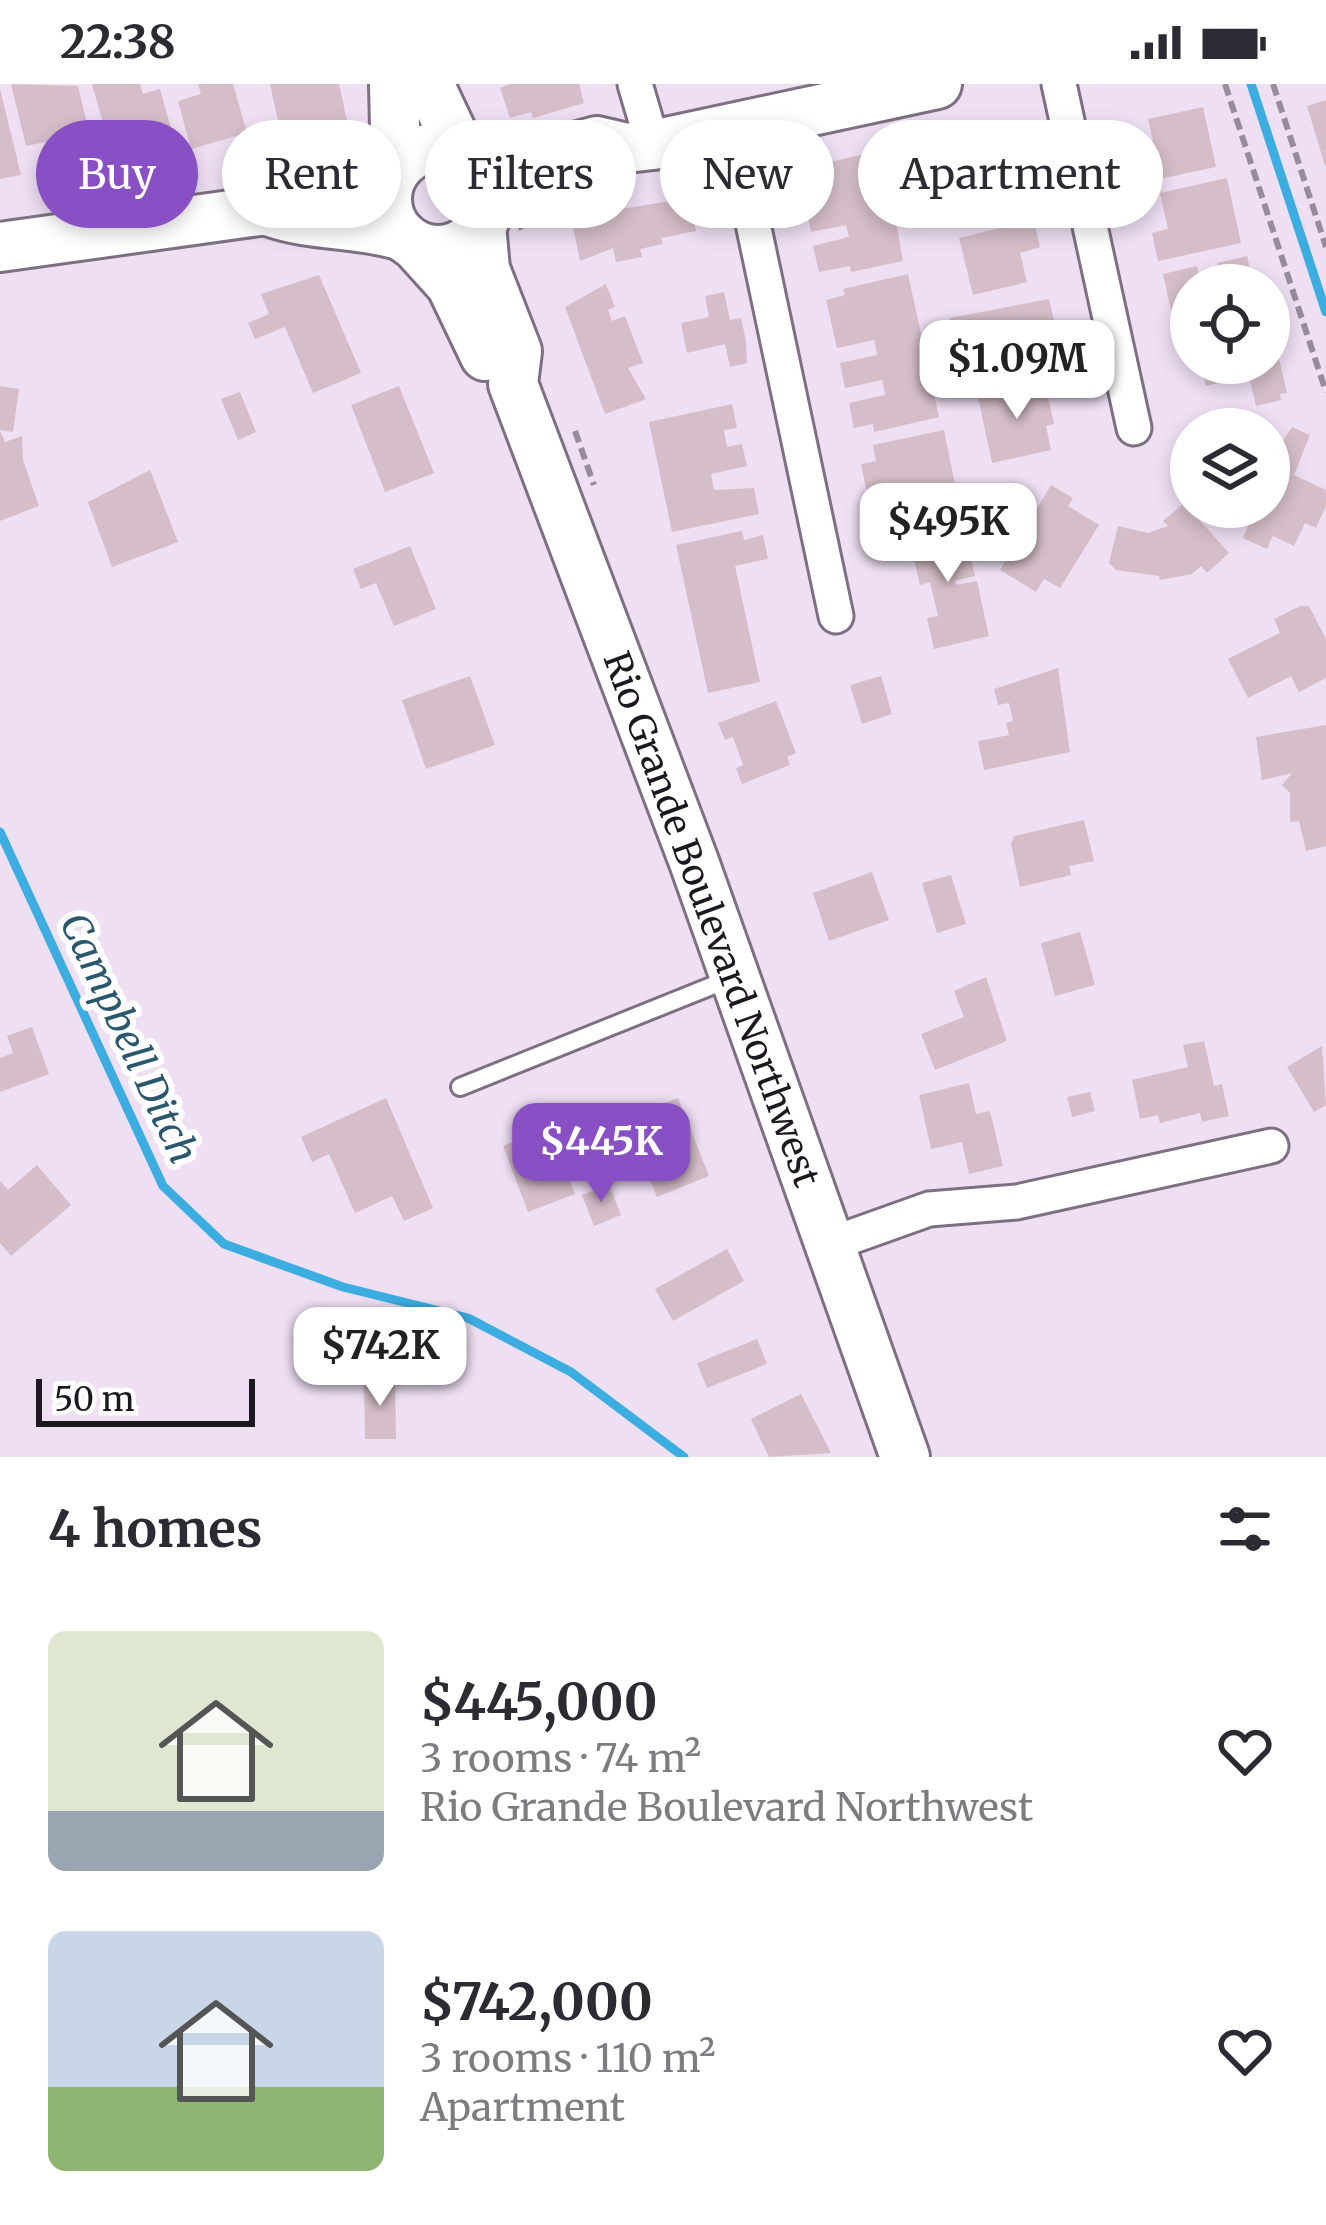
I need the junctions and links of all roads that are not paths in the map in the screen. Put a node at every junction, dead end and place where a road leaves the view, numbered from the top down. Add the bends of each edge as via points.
1 (394, 84) edge
2 (429, 84) edge
3 (635, 84) edge
4 (937, 84) edge
5 (1059, 84) edge
6 (394, 120) edge
7 (446, 120) edge
8 (774, 120) edge
9 (660, 143) edge
10 (636, 146) edge
11 (640, 147) junction
12 (636, 149) edge
13 (222, 216) edge
14 (368, 228) edge
15 (399, 228) edge
16 (479, 228) edge
17 (483, 228) edge
18 (754, 228) edge
19 (408, 240) junction
20 (0, 247) edge
21 (513, 384) junction
22 (1134, 428) dead end
23 (836, 616) dead end
24 (736, 976) junction
25 (460, 1087) dead end
26 (1271, 1146) dead end
27 (831, 1244) junction
28 (905, 1457) edge

1 - 6 main road
2 - 7 main road
3 - 11 street
4 - 8 main road
5 - 22 street
9 - 11 main road
10 - 11 main road
11 - 12 main road
13 - 20 main road
14 - 19 main road
15 - 19 main road
16 - 19 main road via 444,249
17 - 21 main road via 485,269 517,351
18 - 23 street
19 - 21 main road via 466,308 488,364
21 - 24 main road, Rio Grande Boulevard Northwest
24 - 25 lane
24 - 27 main road, Rio Grande Boulevard Northwest
26 - 27 street via 1017,1202 929,1209
27 - 28 main road, Rio Grande Boulevard Northwest

